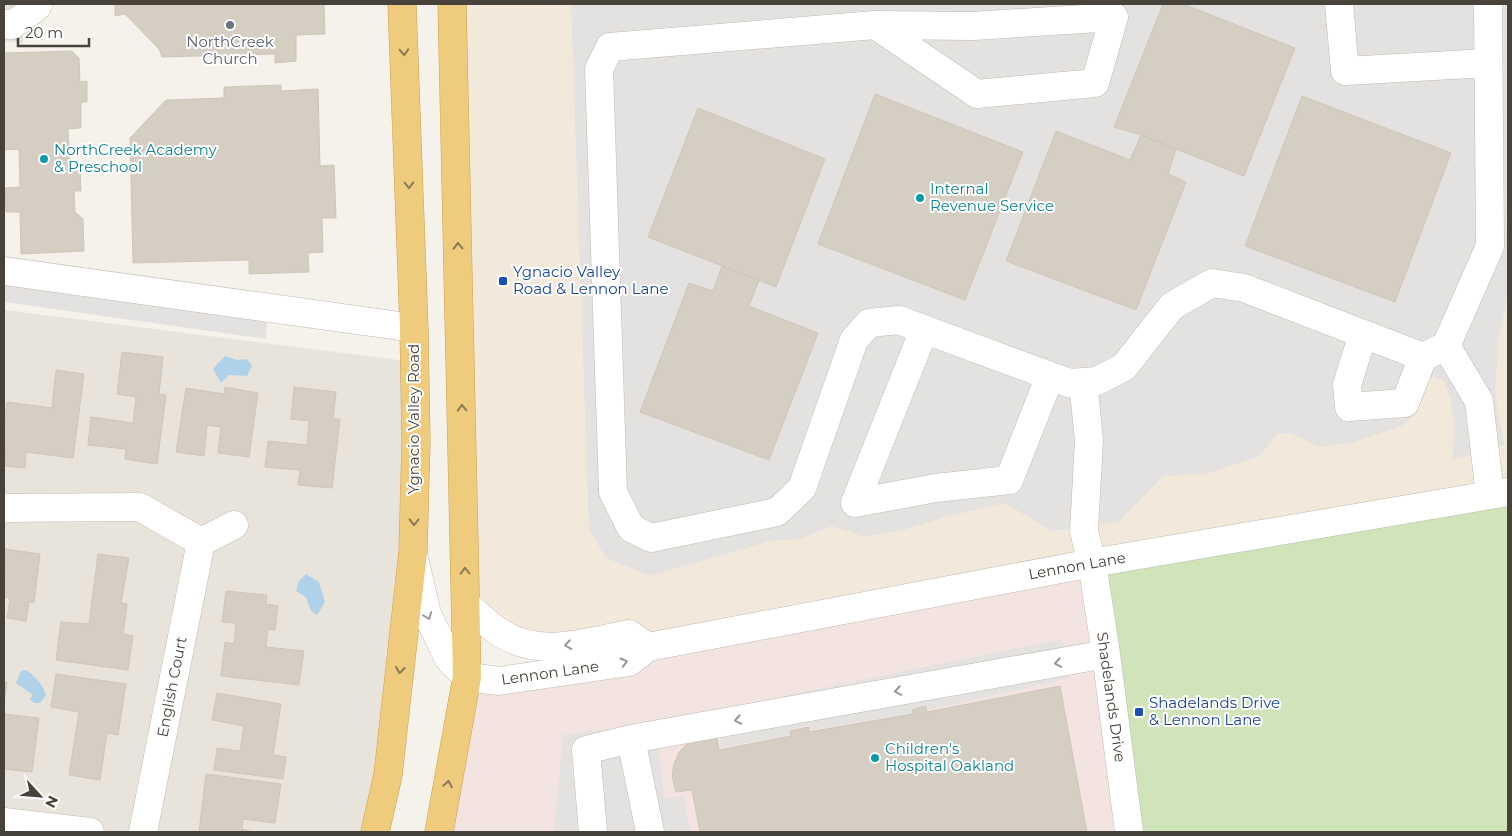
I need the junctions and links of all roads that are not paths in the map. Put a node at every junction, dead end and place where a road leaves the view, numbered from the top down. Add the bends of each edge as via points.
1 (38, 4) edge
2 (402, 4) edge
3 (452, 4) edge
4 (1339, 4) edge
5 (1488, 4) edge
6 (4, 24) edge
7 (875, 25) junction
8 (1488, 63) junction
9 (4, 271) edge
10 (414, 328) junction
11 (924, 330) junction
12 (1363, 334) junction
13 (1434, 352) junction
14 (1050, 376) junction
15 (1082, 382) junction
16 (1499, 493) edge
17 (4, 508) edge
18 (234, 525) dead end
19 (201, 542) junction
20 (413, 552) junction
21 (1092, 563) junction
22 (466, 605) junction
23 (648, 647) junction
24 (1106, 654) junction
25 (467, 676) junction
26 (631, 739) junction
27 (4, 822) edge
28 (90, 832) edge
29 (143, 832) edge
30 (375, 832) edge
31 (440, 832) edge
32 (593, 832) edge
33 (650, 832) edge
34 (1129, 832) edge

1 - 6 street via 12,25
2 -> 10 highway, Ygnacio Valley Road
22 -> 3 highway
4 - 8 street via 1345,71
5 - 8 street
7 - 7 street via 973,26 1114,16 1095,83 977,94
7 - 11 street via 610,46 599,69 613,492 631,528 651,538 777,512 802,488 854,340 869,322 899,320
8 - 13 street via 1490,246
9 - 10 street
10 -> 20 highway, Ygnacio Valley Road via 416,441
11 - 14 street
11 - 14 street via 855,503 936,488 1009,480
12 - 13 street
12 - 13 street via 1346,385 1349,407 1405,403
12 - 15 street via 1244,288 1212,283 1172,306 1124,367 1097,381
13 - 16 street via 1479,401
14 - 15 street via 1069,384
15 - 21 street, Shadelands Drive via 1090,440 1084,531
16 - 21 street, Lennon Lane
17 - 19 street via 140,507
18 - 19 street
19 - 29 street, English Court
20 -> 25 street via 426,614 448,659
20 -> 30 highway, Ygnacio Valley Road via 388,775
21 - 23 street, Lennon Lane
21 - 24 street, Shadelands Drive
23 -> 22 street, Lennon Lane via 629,634 564,647 537,648 502,634
22 - 25 highway
25 -> 23 street, Lennon Lane via 499,681 630,662
24 -> 26 street
24 - 34 street, Shadelands Drive
31 -> 25 highway
26 - 32 street via 586,750
26 - 33 street
27 - 28 street

